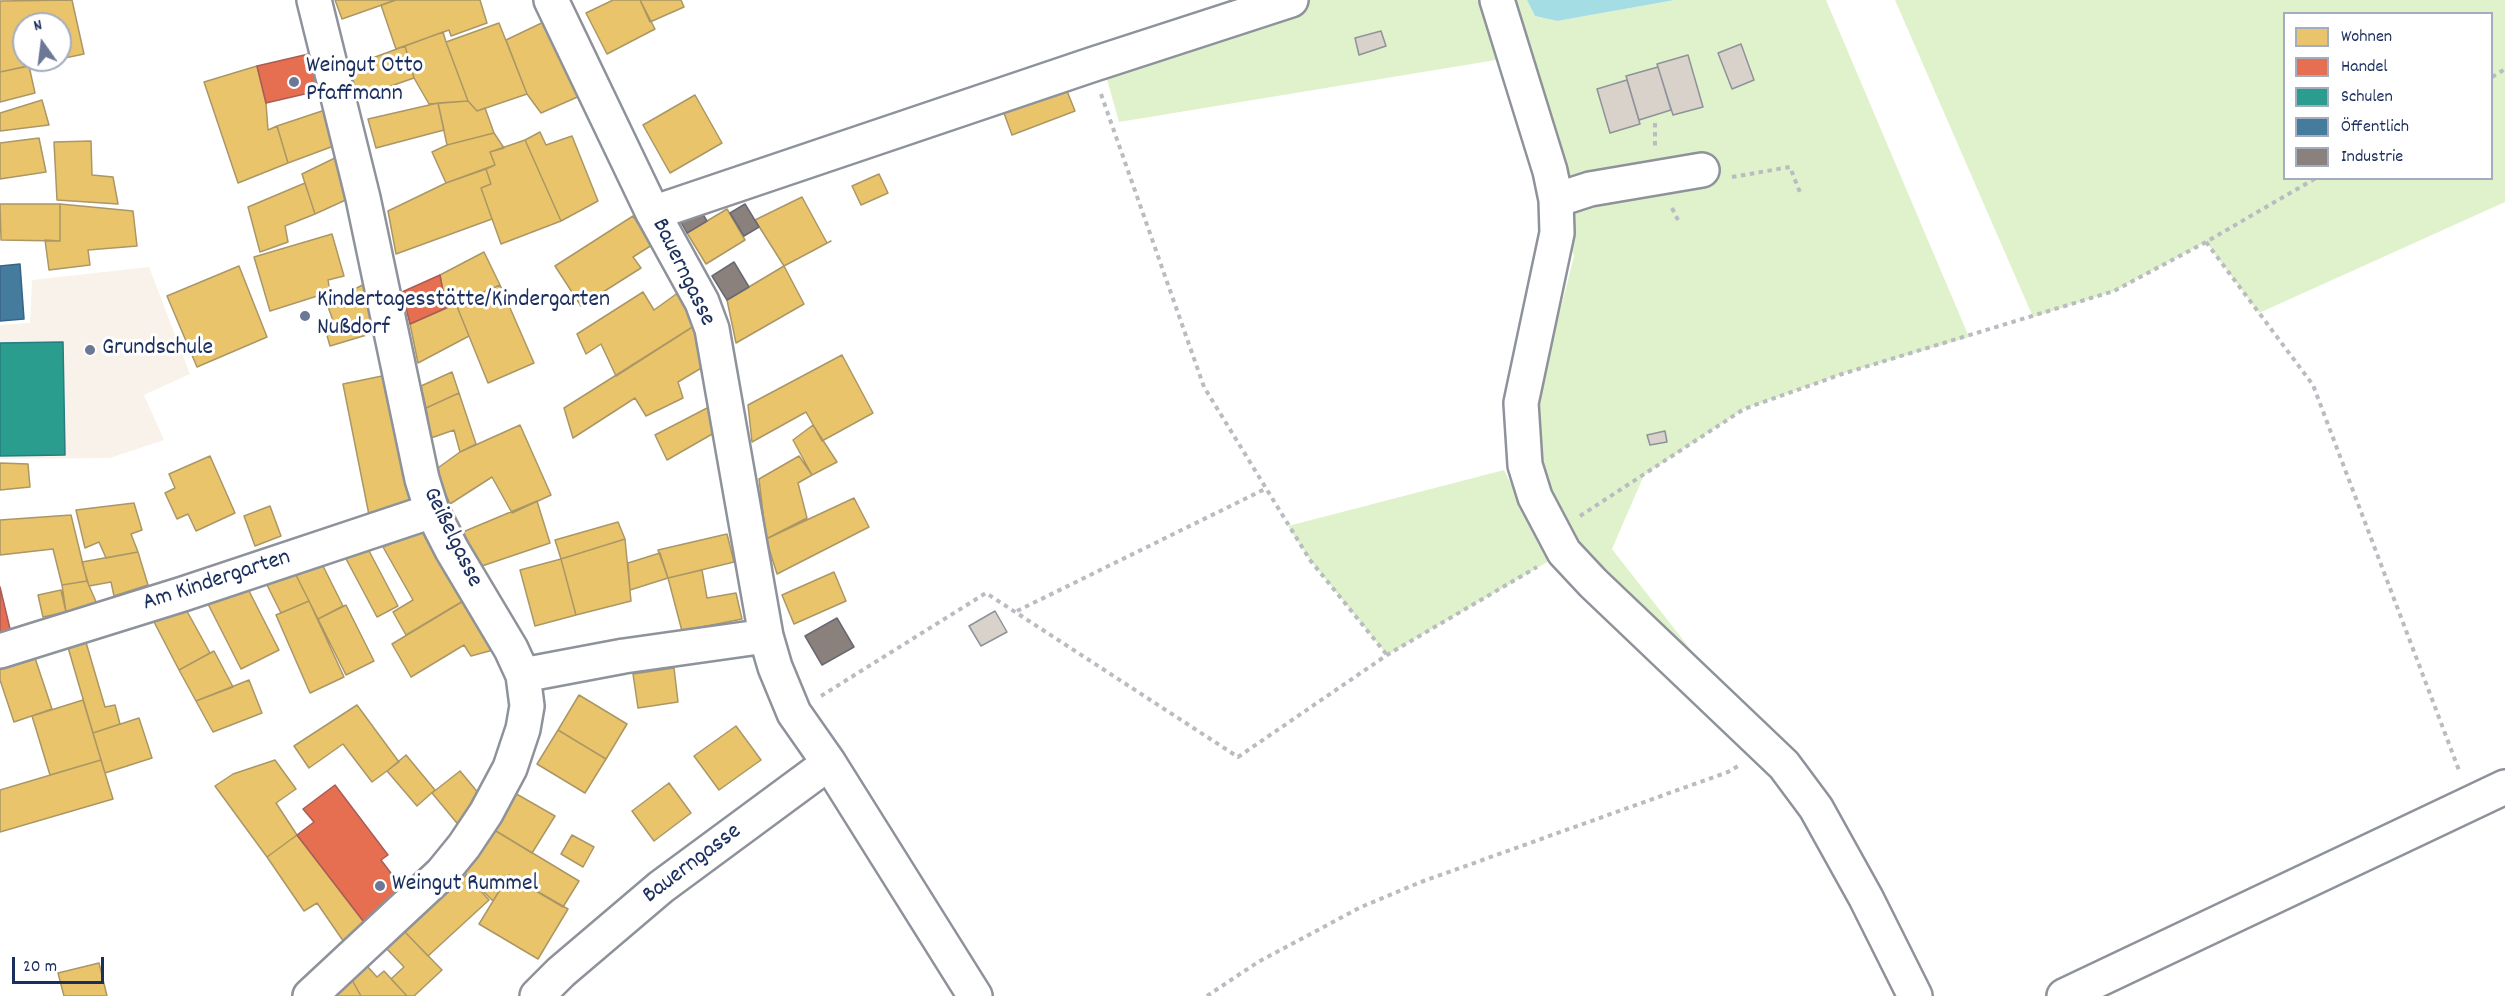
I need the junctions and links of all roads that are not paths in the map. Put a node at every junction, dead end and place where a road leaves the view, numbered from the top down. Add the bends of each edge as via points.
1 (314, 0) edge
2 (551, 0) edge
3 (1291, 0) edge
4 (1497, 0) edge
5 (1702, 170) road end
6 (1556, 200) junction
7 (653, 213) junction
8 (432, 511) junction
9 (766, 636) junction
10 (0, 651) edge
11 (523, 675) junction
12 (836, 774) junction
13 (2505, 787) edge
14 (2085, 992) edge
15 (310, 996) edge
16 (537, 996) edge
17 (975, 996) edge
18 (1915, 996) edge

1 - 8 street, Geißelgasse via 363,198
2 - 7 street, Bauerngasse
3 - 7 street
4 - 6 street
5 - 6 street via 1590,189
6 - 18 street via 1557,233 1521,402 1525,465 1535,497 1558,542 1593,583 1784,765 1816,808
7 - 9 street, Bauerngasse via 702,302 712,329
8 - 10 street, Am Kindergarten
8 - 11 street, Geißelgasse
9 - 11 street
9 - 12 street, Bauerngasse via 794,713
11 - 15 street, Geißelgasse via 527,706 523,729 510,768 475,830 442,873
12 - 16 street, Bauerngasse via 662,887
12 - 17 street
13 - 14 street

